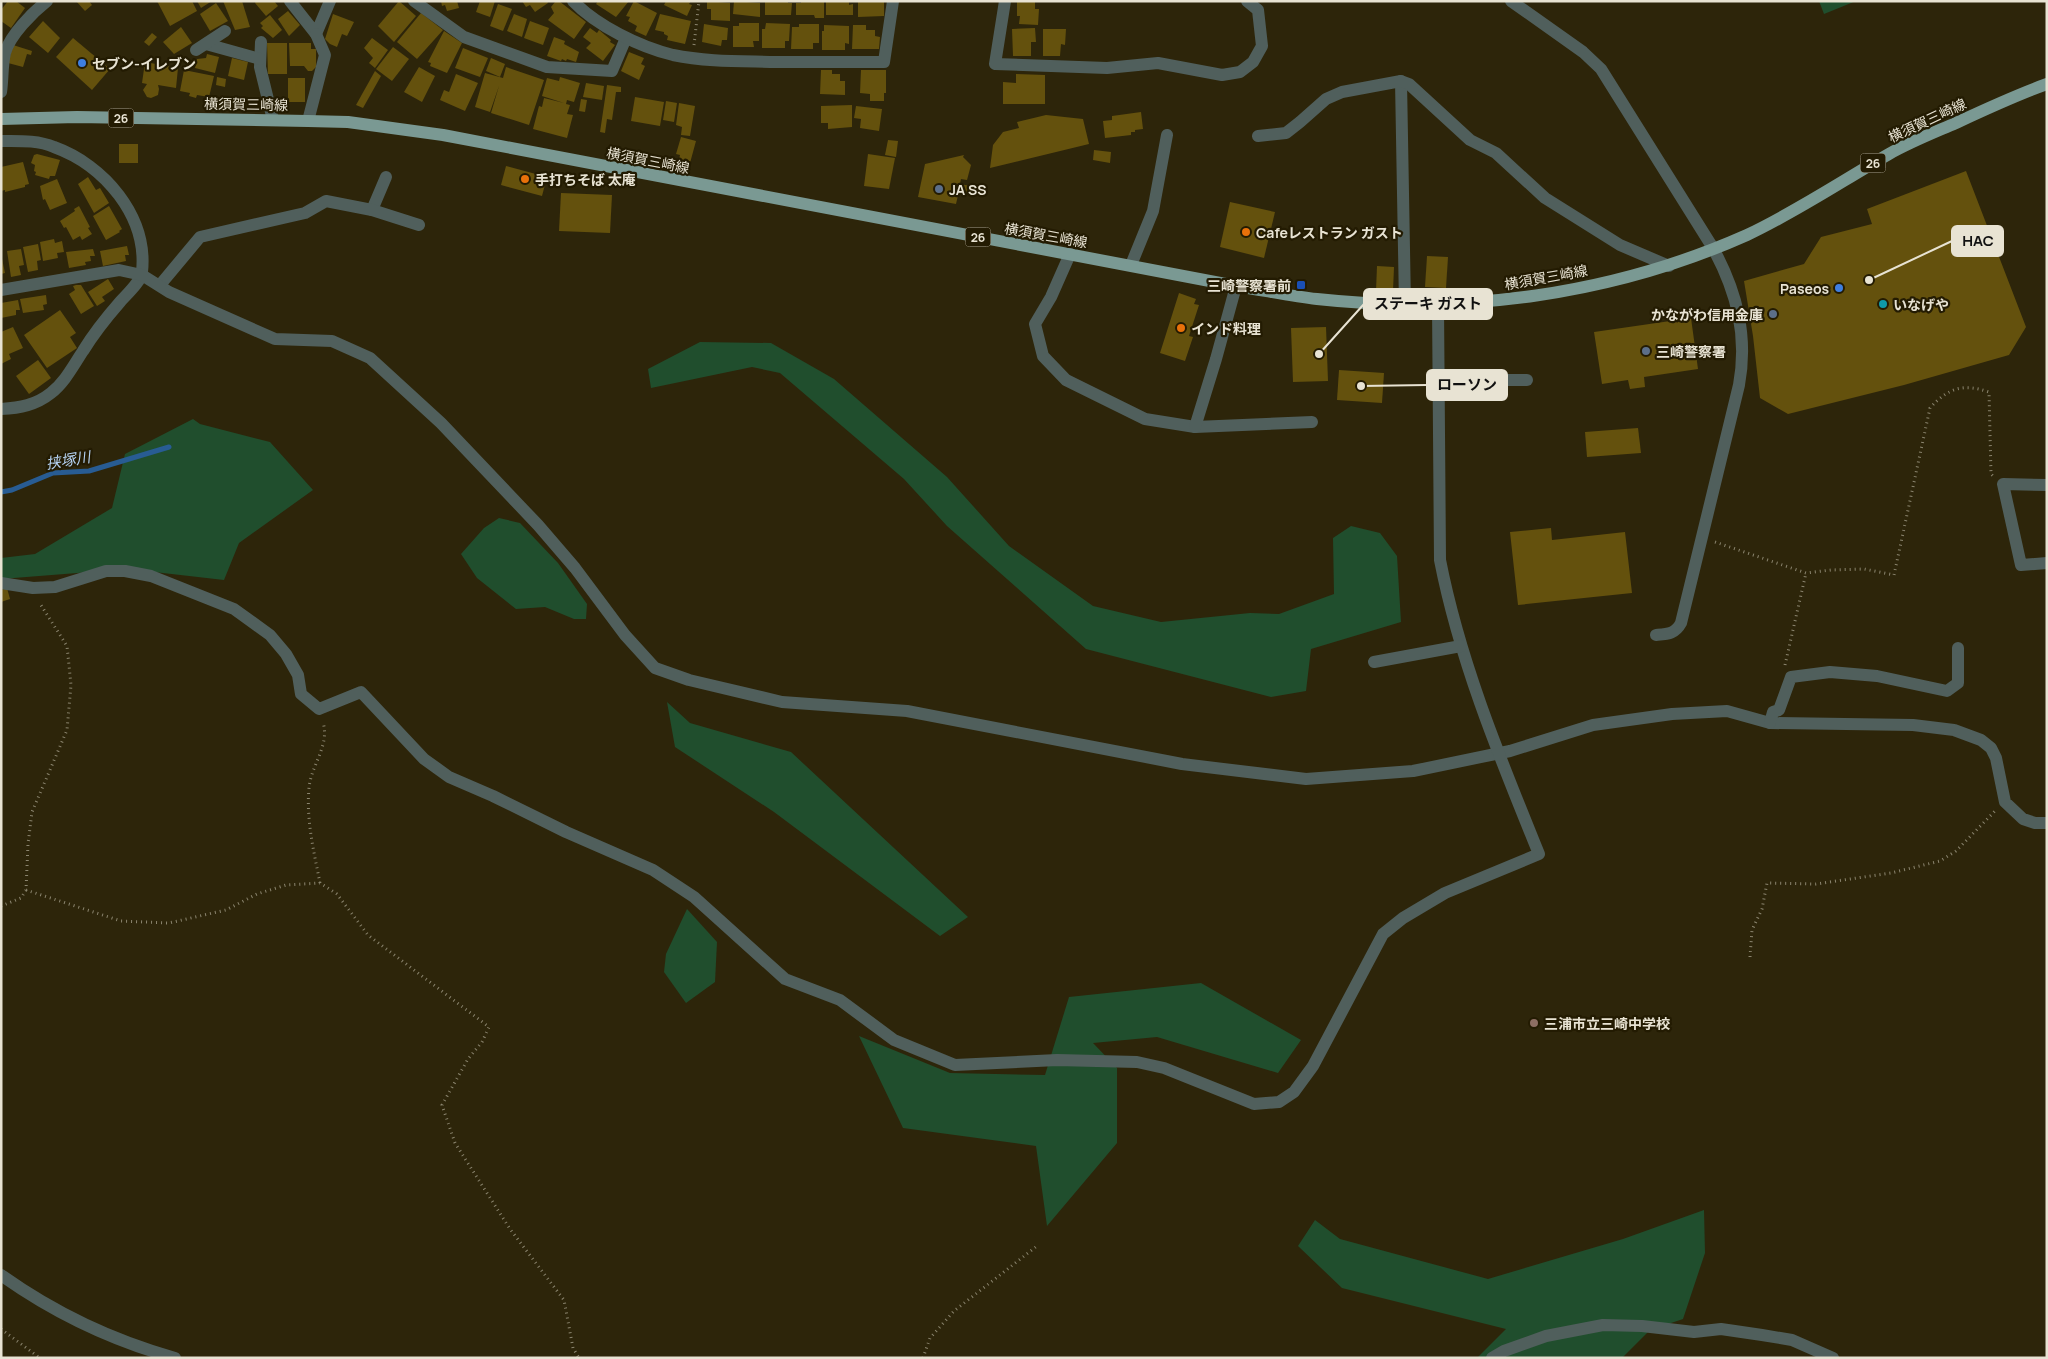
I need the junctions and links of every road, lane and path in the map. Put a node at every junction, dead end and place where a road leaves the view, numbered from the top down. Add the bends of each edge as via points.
1 (47, 1) edge
2 (290, 1) edge
3 (330, 1) edge
4 (414, 1) edge
5 (573, 1) edge
6 (699, 1) edge
7 (893, 1) edge
8 (1005, 1) edge
9 (1248, 1) edge
10 (1511, 1) edge
11 (1261, 6) edge
12 (225, 31) dead end
13 (316, 34) junction
14 (626, 38) junction
15 (261, 42) dead end
16 (693, 58) junction
17 (260, 59) junction
18 (1401, 80) junction
19 (2047, 84) edge
20 (1, 92) edge
21 (1, 119) edge
22 (273, 120) junction
23 (308, 121) junction
24 (1167, 135) dead end
25 (1258, 136) dead end
26 (1, 141) edge
27 (386, 177) dead end
28 (372, 210) junction
29 (419, 226) dead end
30 (1714, 248) junction
31 (1070, 254) junction
32 (1132, 265) junction
33 (1669, 266) junction
34 (142, 275) junction
35 (160, 285) junction
36 (1236, 286) junction
37 (1, 290) edge
38 (1405, 305) junction
39 (1438, 305) junction
40 (1438, 380) junction
41 (1527, 380) dead end
42 (1, 409) edge
43 (1312, 422) dead end
44 (1195, 427) junction
45 (2003, 484) junction
46 (2047, 485) edge
47 (1703, 538) junction
48 (2047, 563) edge
49 (1806, 573) junction
50 (1, 583) edge
51 (33, 588) junction
52 (1656, 635) dead end
53 (1461, 646) junction
54 (1958, 648) dead end
55 (1788, 650) dead end
56 (1374, 662) dead end
57 (319, 709) junction
58 (1771, 718) junction
59 (1498, 752) junction
60 (2005, 802) junction
61 (2047, 823) edge
62 (320, 883) junction
63 (26, 890) junction
64 (1, 906) edge
65 (1750, 957) dead end
66 (1037, 1246) dead end
67 (1, 1275) edge
68 (1, 1329) edge
69 (40, 1358) edge
70 (175, 1358) edge
71 (579, 1358) edge
72 (923, 1358) edge
73 (1492, 1358) edge
74 (1833, 1358) edge

1 - 20 street via 10,42
2 - 13 street
3 - 13 street
4 - 14 street via 464,37 547,67 612,71
5 - 14 street via 590,16
6 - 16 path
7 - 16 street via 884,62 747,62
8 - 11 street via 995,64 1107,68 1158,63 1222,75 1240,72 1253,62 1262,46
9 - 11 street
10 - 30 street via 1601,68
12 - 17 street via 201,47
13 - 23 street via 325,55
14 - 16 street
15 - 17 street
17 - 22 street
18 - 25 street via 1342,92 1326,99 1286,133
18 - 33 street via 1470,140 1496,153 1545,198 1620,245
18 - 38 street
19 - 30 main road, 横須賀三崎線 / 26 via 1891,153 1776,220
21 - 22 main road, 横須賀三崎線 / 26
22 - 23 main road, 横須賀三崎線 / 26
23 - 31 main road, 横須賀三崎線 / 26 via 348,122 443,135
24 - 32 street via 1153,211
26 - 34 street via 53,146 104,177 116,189 137,232
27 - 28 street
28 - 29 street
28 - 35 street via 326,201 305,213 200,237
30 - 33 main road, 横須賀三崎線 / 26
30 - 47 street via 1736,305 1744,351
31 - 32 main road, 横須賀三崎線 / 26
31 - 44 street via 1052,297 1035,324 1042,356 1066,380 1145,419
32 - 36 main road, 横須賀三崎線 / 26
33 - 39 main road, 横須賀三崎線 / 26 via 1570,290
34 - 35 street
34 - 37 street via 119,270
34 - 42 street via 98,327 65,380 51,394 32,405
35 - 59 street via 169,292 275,339 332,341 370,358 441,423 538,526 575,568 625,636 655,668 689,680 782,702 907,711 1182,764 1306,779 1413,771
36 - 38 main road, 横須賀三崎線 / 26 via 1315,299
36 - 44 street
38 - 39 main road, 横須賀三崎線 / 26
39 - 40 street
40 - 41 street
40 - 53 street via 1440,560
43 - 44 street
45 - 46 street
45 - 48 street via 2021,565
45 - 49 path via 1991,474 1989,392 1974,387 1942,395 1930,408 1894,575 1864,570
47 - 49 path
47 - 52 street via 1682,623 1669,634
49 - 55 path
50 - 51 street
51 - 57 street via 55,586 106,571 125,571 151,576 234,609 270,635 298,675 300,694
51 - 63 path via 67,646 71,686 67,730 32,812
53 - 56 street
53 - 59 street
54 - 58 street via 1958,683 1947,691 1877,676 1830,672 1791,677 1779,710
57 - 59 street via 362,692 424,759 449,777 653,870 694,896 785,979 840,1000 894,1040 955,1064 1058,1060 1137,1062 1164,1068 1254,1104 1279,1102 1301,1084 1332,1033 1383,934 1445,893 1539,854
57 - 62 path via 324,726 324,746 309,786 309,819
58 - 59 street via 1727,711 1672,714 1593,725
58 - 60 street via 1954,730 1981,740 1991,748
60 - 61 street via 2022,819
60 - 65 path via 1956,851 1940,861 1891,873 1816,884 1767,883 1762,909 1752,930
62 - 63 path via 286,885 257,894 226,910 169,923 121,921
62 - 71 path via 337,894 368,935 489,1027 442,1105 455,1143 510,1228 564,1300 573,1348
63 - 64 path via 20,898
66 - 72 path via 954,1311 930,1338
67 - 70 street via 63,1313 131,1344
68 - 69 path
73 - 74 street via 1546,1336 1603,1325 1694,1332 1721,1329 1792,1340

